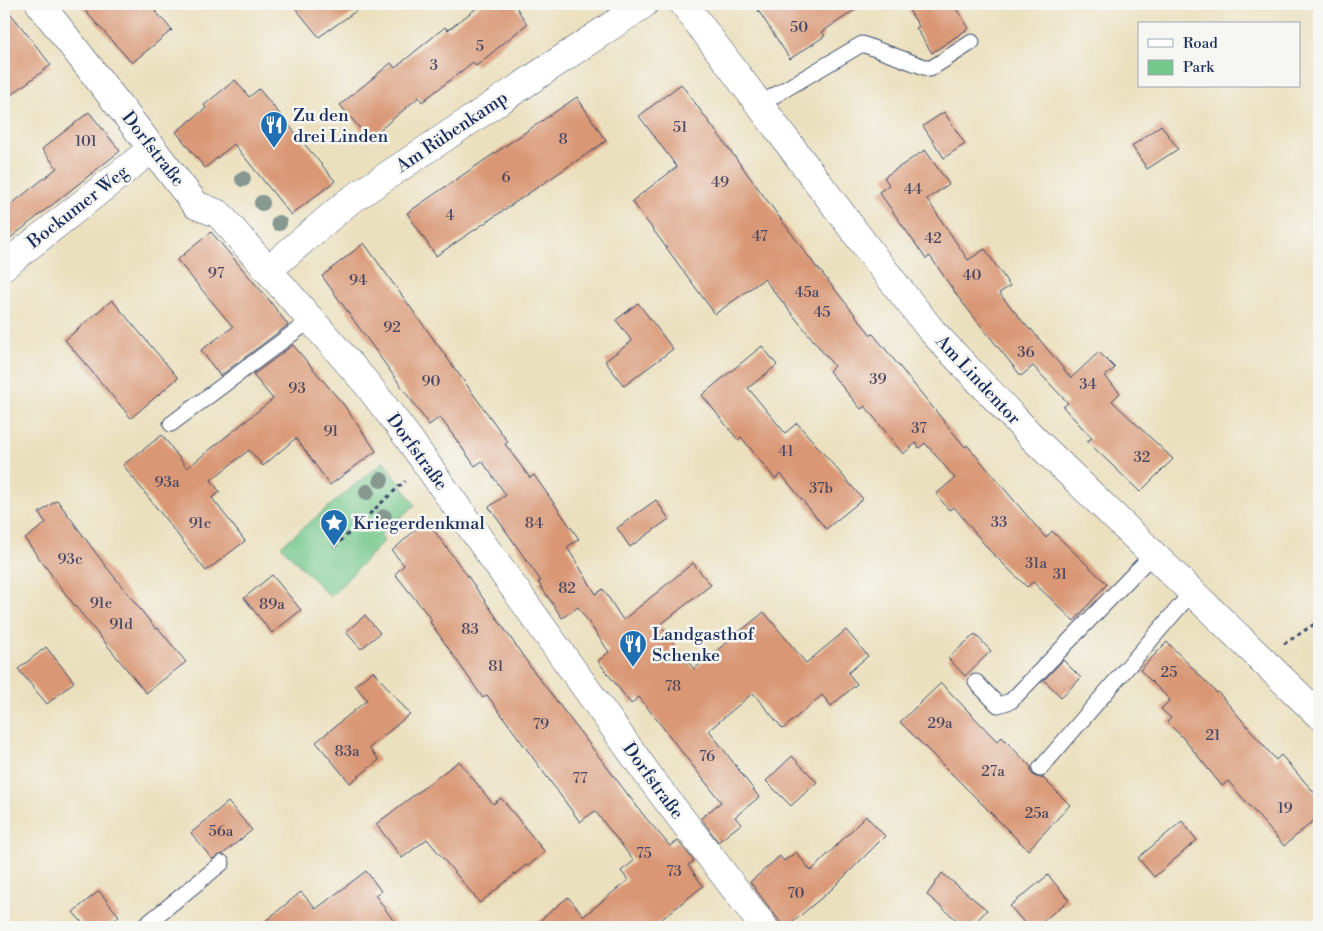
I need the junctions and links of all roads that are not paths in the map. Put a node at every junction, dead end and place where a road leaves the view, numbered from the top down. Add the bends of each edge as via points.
1 (40, 4) edge
2 (644, 4) edge
3 (684, 4) edge
4 (972, 42) dead end
5 (760, 104) junction
6 (152, 148) junction
7 (4, 266) edge
8 (268, 270) junction
9 (312, 319) junction
10 (171, 424) dead end
11 (1153, 554) junction
12 (1192, 592) junction
13 (976, 682) dead end
14 (1319, 715) edge
15 (1040, 769) dead end
16 (222, 863) dead end
17 (143, 927) edge
18 (764, 927) edge

1 - 6 street, Dorfstraße
2 - 8 street, Am Rübenkamp via 348,202
3 - 5 street, Am Lindentor
4 - 5 lane via 930,69 862,44
5 - 11 street, Am Lindentor via 932,331 1032,437
6 - 7 street, Bockumer Weg
6 - 8 street, Dorfstraße via 196,205 219,214
8 - 9 street, Dorfstraße
9 - 10 lane
9 - 18 street, Dorfstraße via 367,384 425,462 651,779
11 - 12 street, Am Lindentor
11 - 13 lane via 1011,701 998,706
12 - 14 street, Am Lindentor
12 - 15 lane
16 - 17 lane

